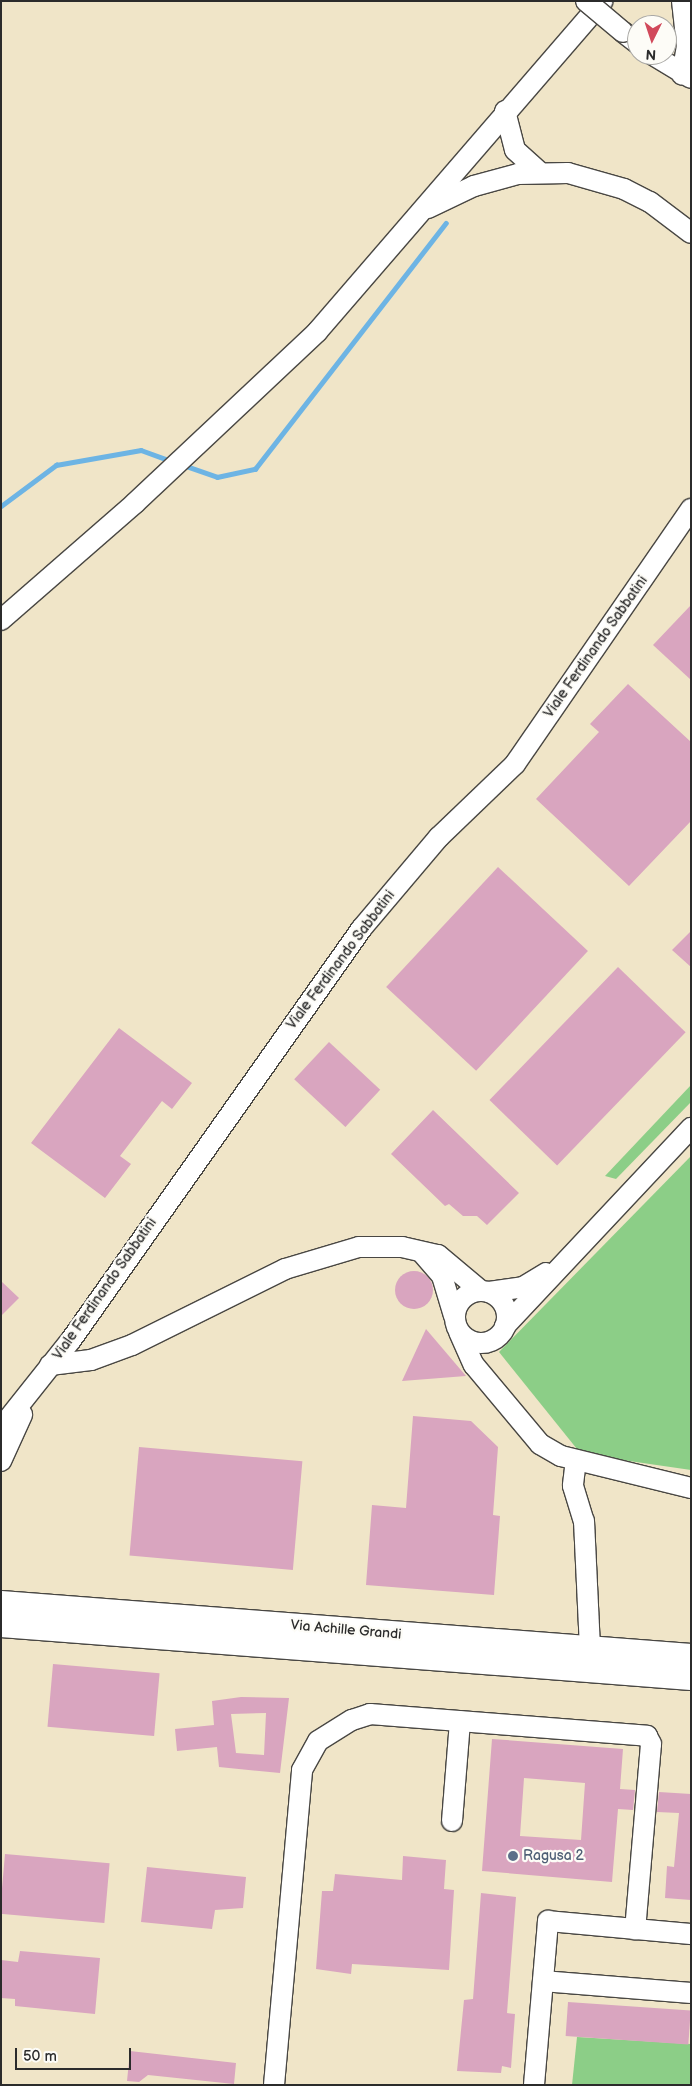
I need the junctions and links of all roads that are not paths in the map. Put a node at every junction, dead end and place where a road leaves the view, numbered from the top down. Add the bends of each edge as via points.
1 (586, 1) edge
2 (602, 1) edge
3 (682, 1) edge
4 (627, 35) edge
5 (668, 65) edge
6 (686, 77) edge
7 (505, 111) junction
8 (538, 171) junction
9 (421, 211) junction
10 (691, 233) edge
11 (691, 509) edge
12 (1, 620) edge
13 (691, 1128) edge
14 (423, 1254) junction
15 (560, 1264) junction
16 (485, 1292) junction
17 (457, 1324) junction
18 (499, 1333) junction
19 (46, 1371) junction
20 (491, 1386) junction
21 (1, 1428) edge
22 (576, 1460) junction
23 (1, 1461) edge
24 (691, 1488) edge
25 (1, 1604) edge
26 (1, 1624) edge
27 (590, 1650) junction
28 (691, 1657) edge
29 (691, 1677) edge
30 (460, 1721) junction
31 (452, 1821) dead end
32 (635, 1929) junction
33 (691, 1934) edge
34 (543, 1981) junction
35 (691, 1993) edge
36 (274, 2085) edge
37 (534, 2085) edge

1 - 4 street, bridge
2 - 7 street
3 - 6 street via 688,46
5 - 6 street
7 - 8 street via 515,150
7 - 9 street
8 - 9 street via 474,186
8 - 10 street via 587,177 624,189 650,202
9 - 12 street via 317,332 134,503
11 - 19 street, Viale Ferdinando Sabbatini via 515,764 439,837 362,928
13 - 15 street
14 - 16 street via 450,1262
14 - 17 street via 442,1276
14 - 19 street via 402,1247 359,1247 285,1269 132,1345
15 - 16 street via 523,1287
15 - 18 street
16 - 17 street via 460,1301
16 - 18 street via 502,1302
17 - 18 street via 470,1341
17 - 20 street via 474,1365
18 - 20 street via 486,1366
19 - 21 street
19 - 23 street
20 - 22 street via 540,1444
22 - 24 street
22 - 27 street via 573,1486 584,1521
25 - 27 main road, Via Achille Grandi
26 - 29 main road, Via Achille Grandi
27 - 28 main road, Via Achille Grandi
30 - 31 street
30 - 32 street via 649,1739
30 - 36 street via 370,1714 333,1730 306,1757 298,1789
32 - 33 street
32 - 34 street via 548,1921
34 - 35 street
34 - 37 street

